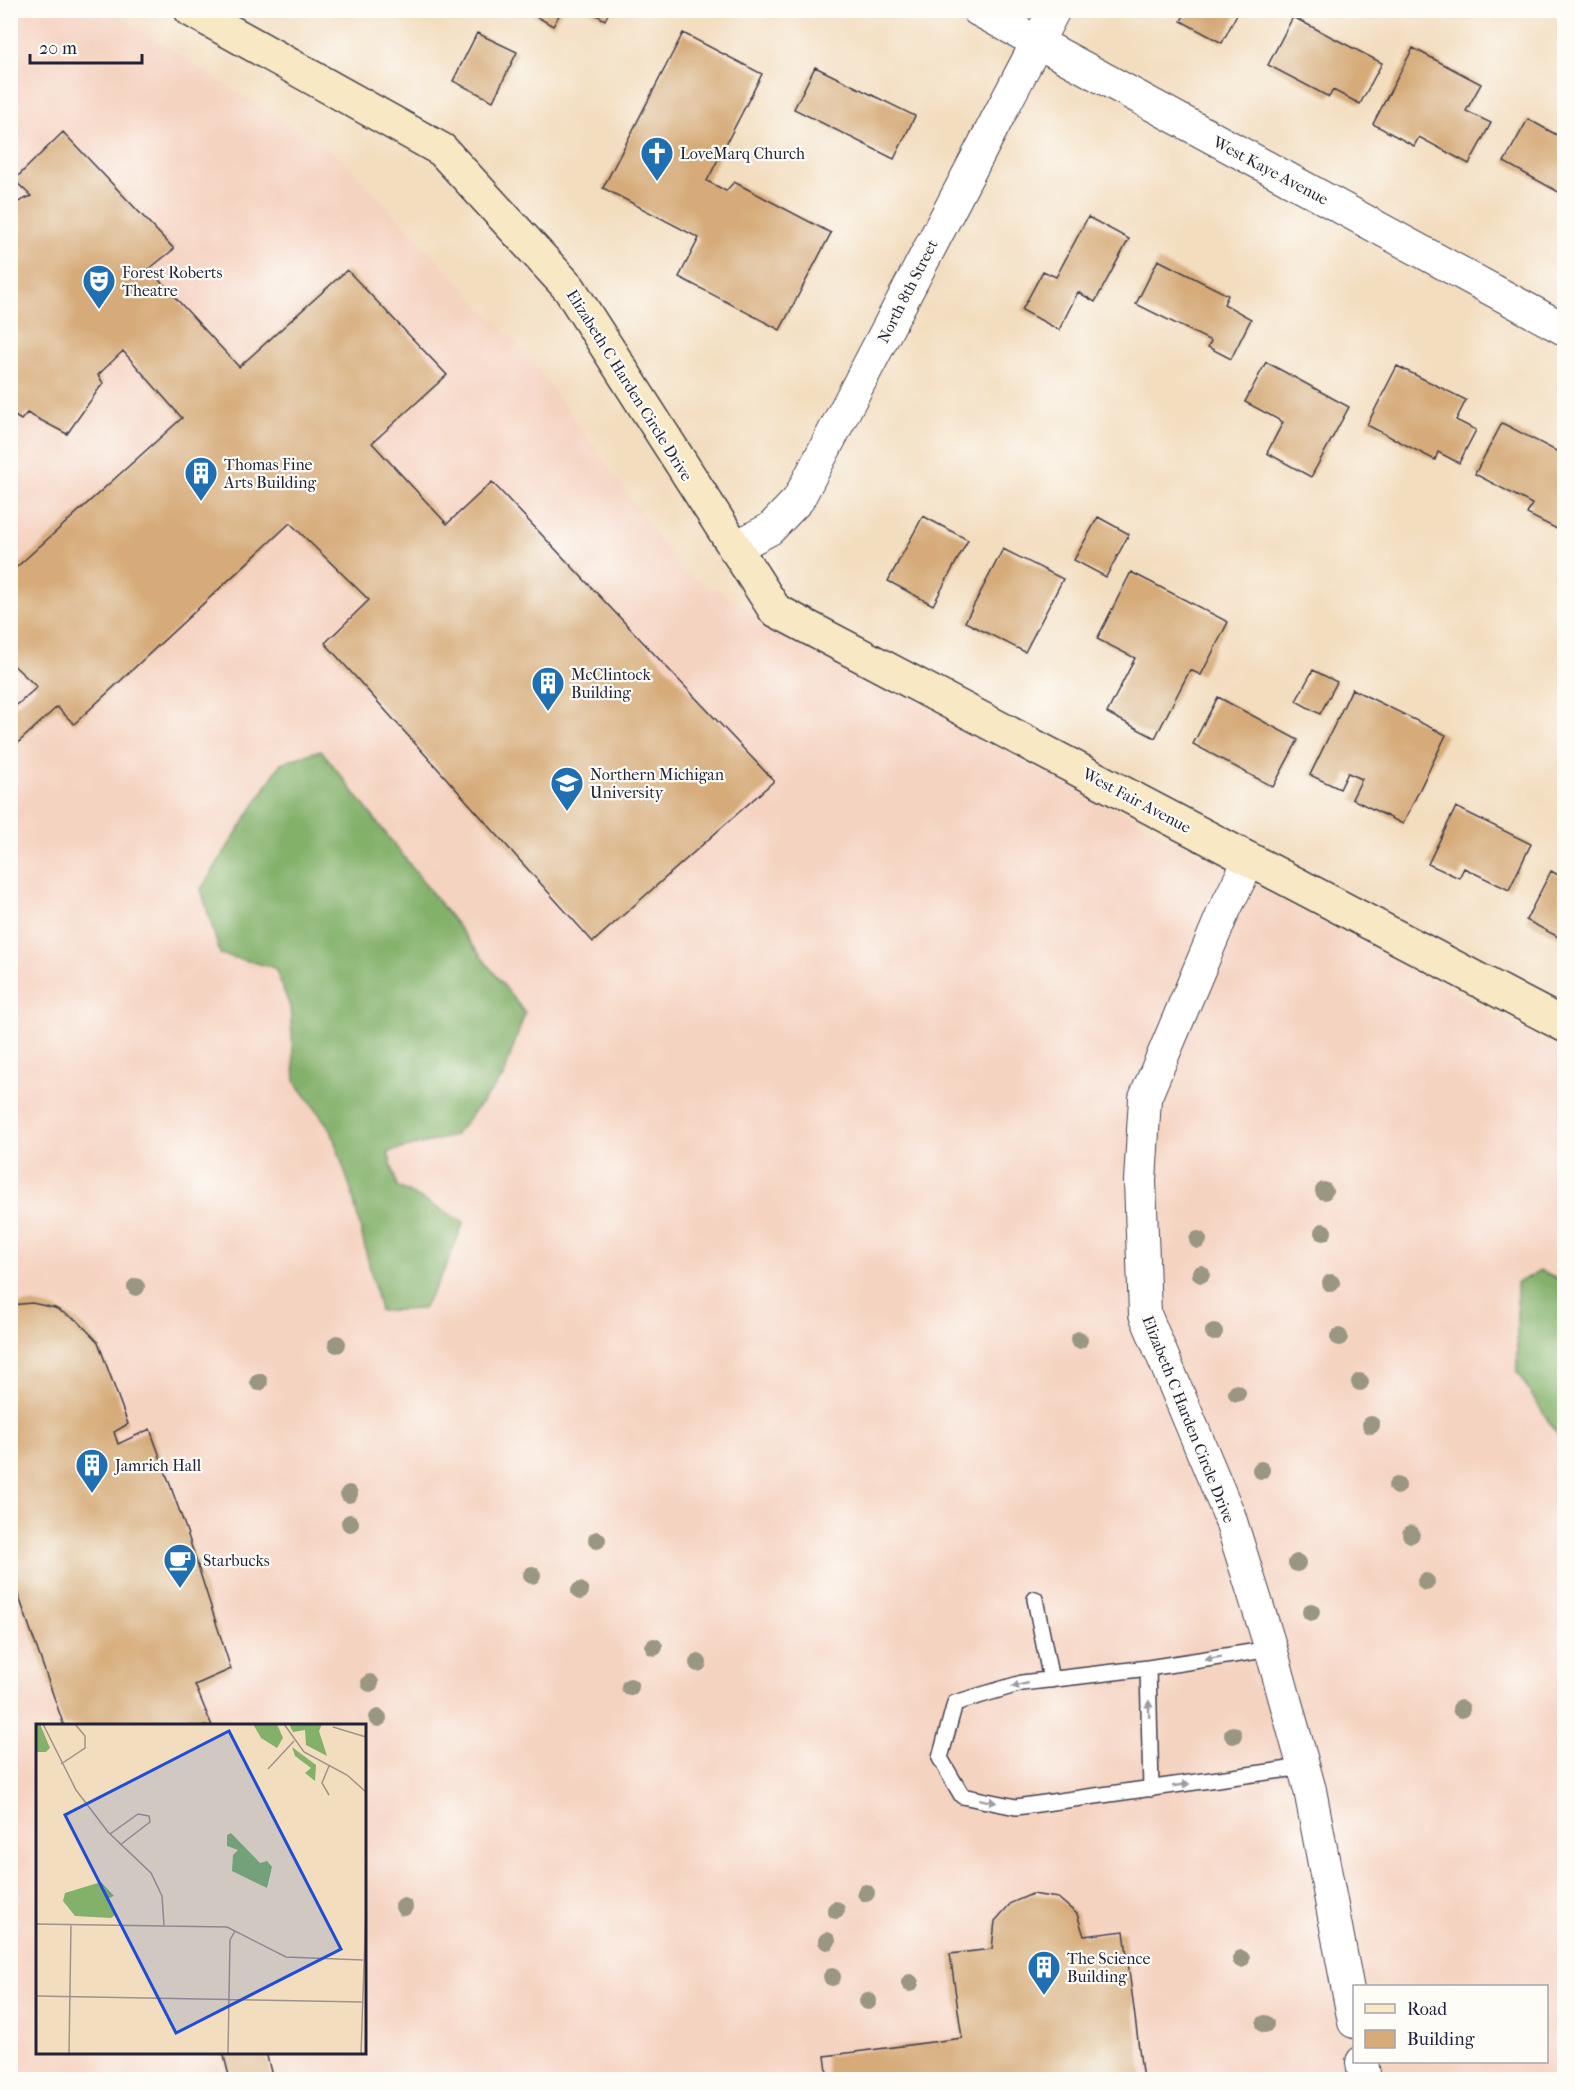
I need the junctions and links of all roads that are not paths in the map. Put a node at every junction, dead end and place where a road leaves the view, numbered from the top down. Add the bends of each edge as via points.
1 (191, 10) edge
2 (978, 10) edge
3 (1054, 10) edge
4 (1037, 42) junction
5 (1564, 329) edge
6 (734, 548) junction
7 (1250, 859) junction
8 (1564, 1025) edge
9 (1035, 1599) dead end
10 (1271, 1649) junction
11 (1148, 1668) junction
12 (1051, 1680) junction
13 (1304, 1767) junction
14 (1151, 1788) junction
15 (1353, 2017) edge
16 (1362, 2063) edge
17 (1365, 2079) edge

1 - 6 street, Elizabeth C Harden Circle Drive via 442,150 569,288
2 - 4 street, West Kaye Avenue
3 - 4 street, North 8th Street
4 - 5 street, West Kaye Avenue
4 - 6 street, North 8th Street via 798,500 770,529
6 - 7 street, West Fair Avenue via 775,610
7 - 8 street, West Fair Avenue
7 - 10 street, Elizabeth C Harden Circle Drive via 1218,924 1145,1098 1140,1181 1144,1314 1229,1515
9 - 12 lane
10 -> 11 lane
10 - 13 street, Elizabeth C Harden Circle Drive
11 - 12 lane
14 -> 11 lane
12 -> 14 lane via 1022,1683 955,1703 940,1758 962,1796 1016,1808
14 -> 13 lane
13 - 15 street, Elizabeth C Harden Circle Drive
16 - 17 street

